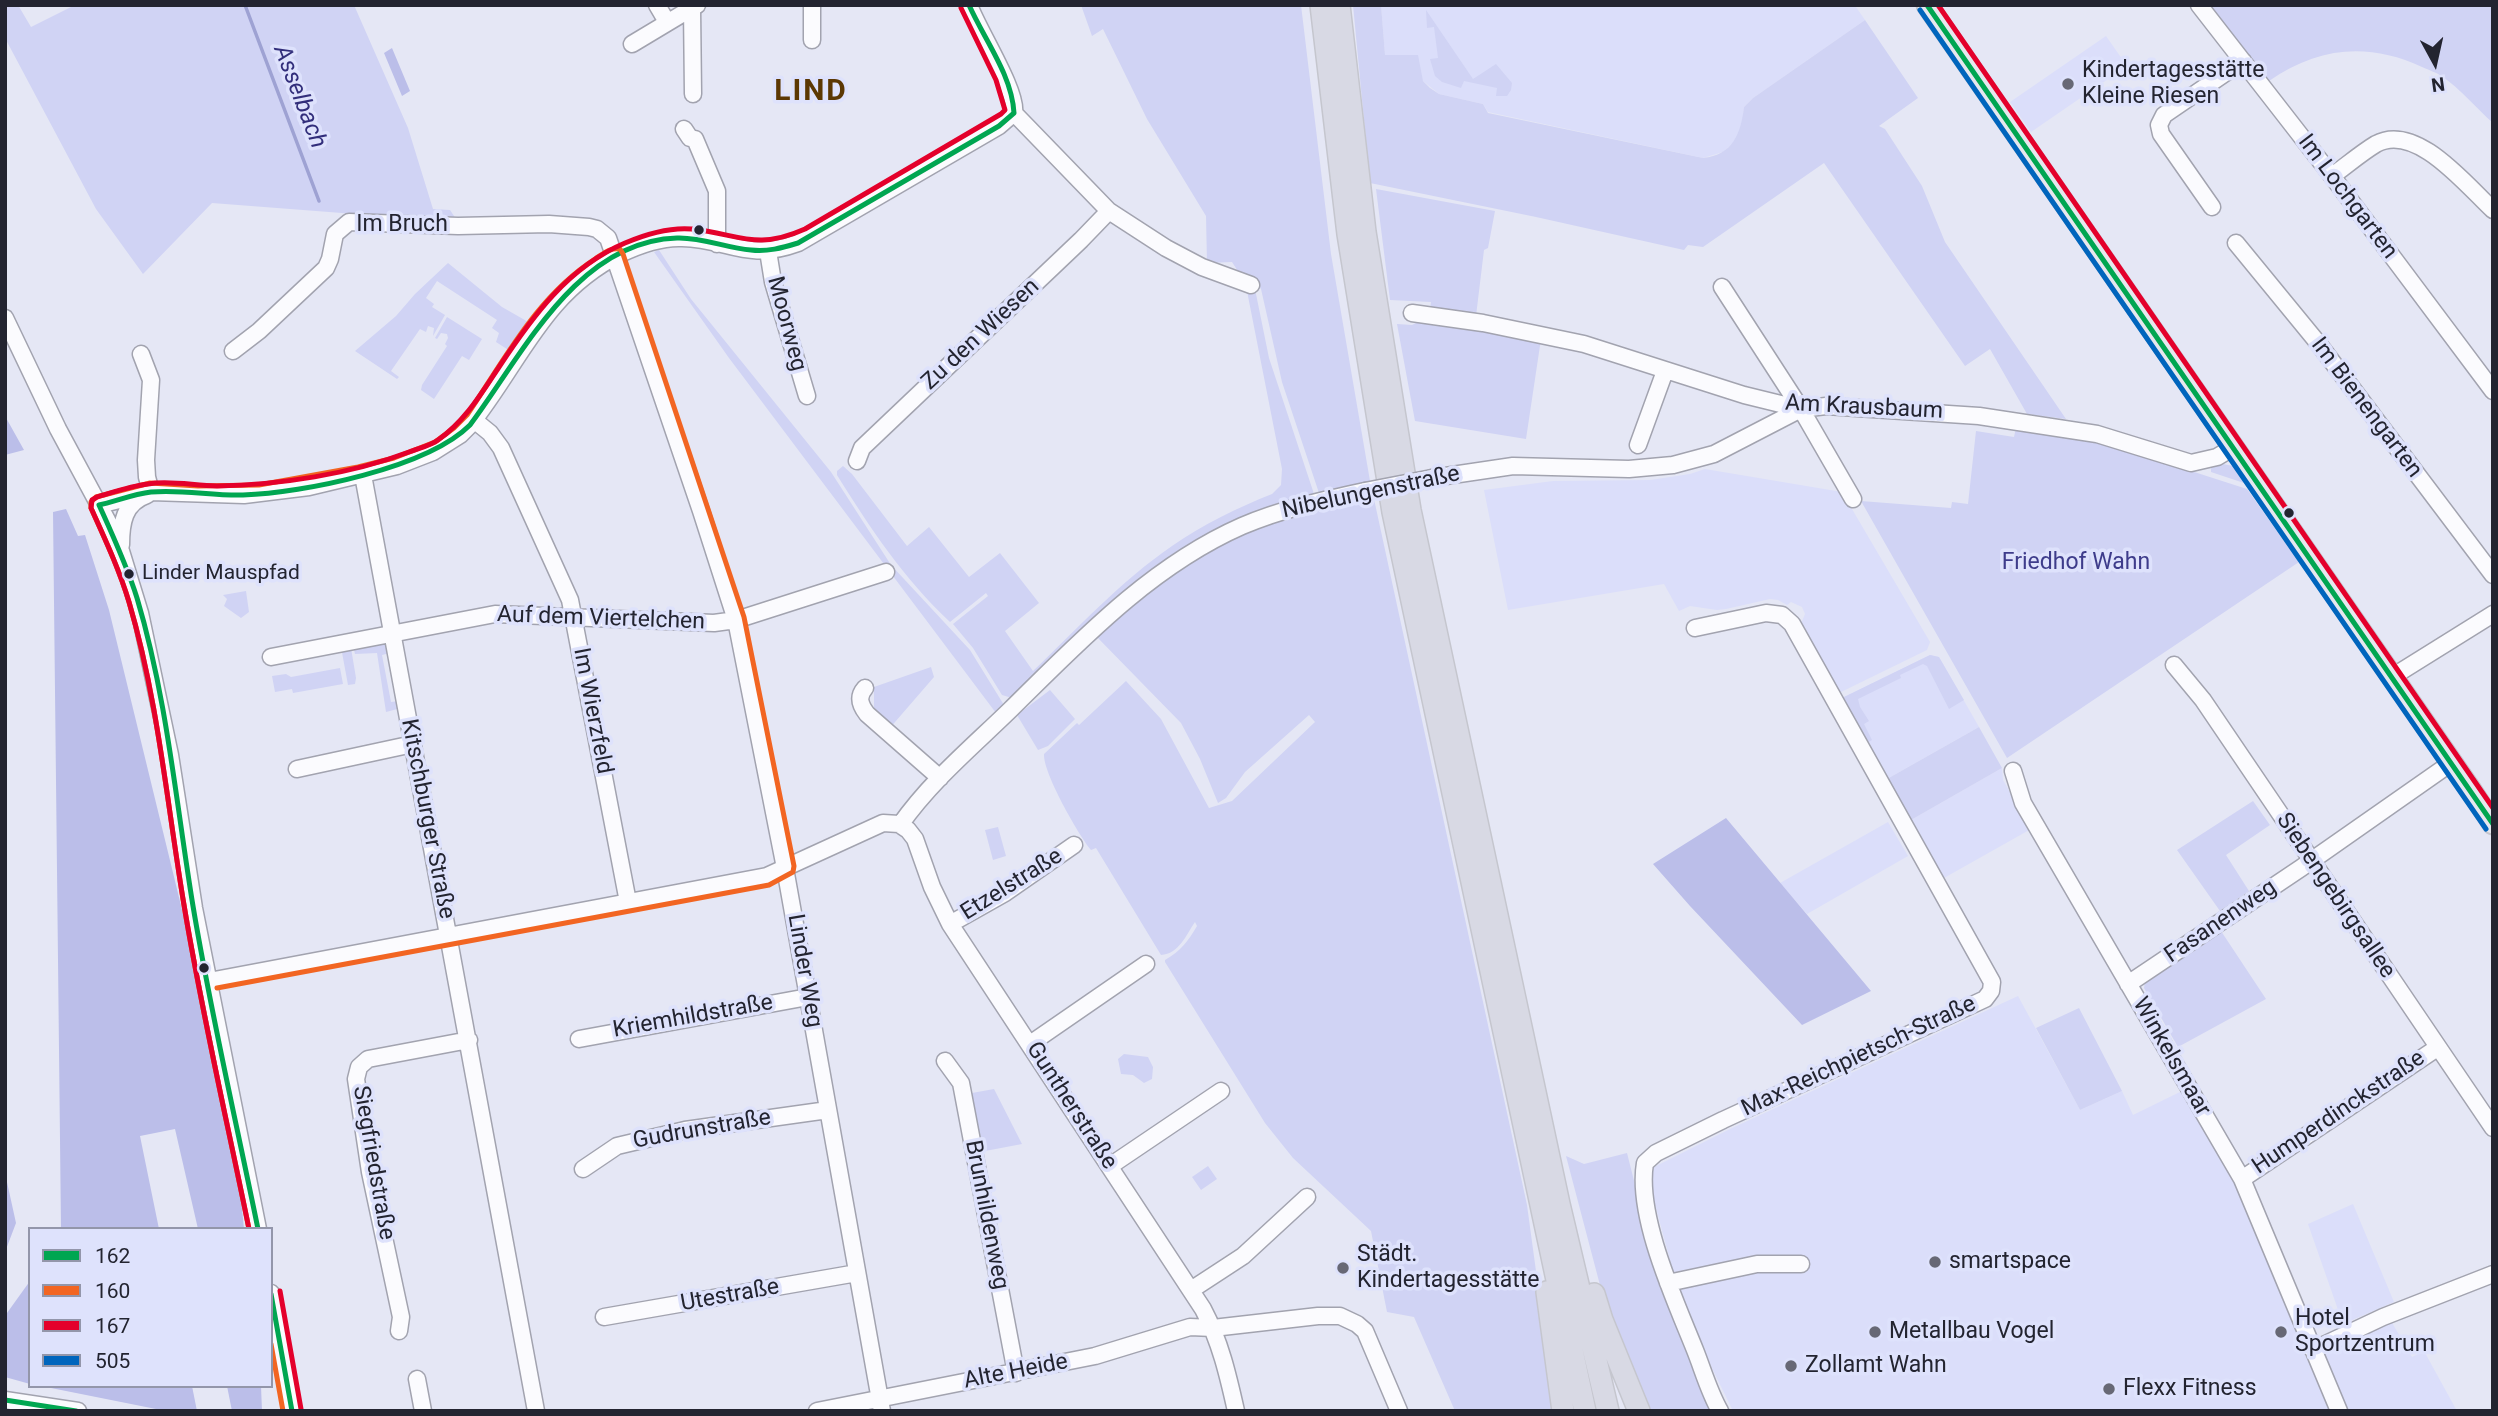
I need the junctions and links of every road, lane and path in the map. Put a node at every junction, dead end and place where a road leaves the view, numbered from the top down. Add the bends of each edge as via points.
1 (657, 5) edge
2 (812, 5) edge
3 (969, 5) edge
4 (1321, 5) edge
5 (1339, 5) edge
6 (1927, 5) edge
7 (2199, 5) edge
8 (695, 6) edge
9 (667, 22) junction
10 (812, 40) dead end
11 (632, 44) dead end
12 (2243, 61) junction
13 (693, 94) dead end
14 (1014, 113) junction
15 (684, 129) dead end
16 (2332, 176) junction
17 (2212, 207) dead end
18 (2493, 210) edge
19 (1109, 211) junction
20 (2236, 243) dead end
21 (717, 244) junction
22 (768, 251) junction
23 (615, 257) junction
24 (1251, 285) dead end
25 (1722, 287) dead end
26 (1412, 313) dead end
27 (5, 318) edge
28 (233, 351) dead end
29 (141, 354) dead end
30 (1665, 371) junction
31 (2493, 391) edge
32 (807, 396) dead end
33 (1801, 409) junction
34 (474, 420) junction
35 (1638, 445) dead end
36 (2234, 447) junction
37 (857, 461) dead end
38 (78, 467) junction
39 (363, 475) junction
40 (154, 492) junction
41 (131, 496) junction
42 (1853, 499) dead end
43 (99, 505) junction
44 (121, 551) junction
45 (886, 572) dead end
46 (2493, 575) edge
47 (2493, 614) edge
48 (575, 616) junction
49 (736, 620) junction
50 (1695, 628) dead end
51 (393, 632) junction
52 (271, 657) dead end
53 (2174, 665) dead end
54 (2392, 677) junction
55 (865, 688) dead end
56 (413, 744) junction
57 (2451, 763) junction
58 (297, 769) dead end
59 (2013, 771) dead end
60 (940, 778) junction
61 (2493, 824) edge
62 (900, 825) junction
63 (1074, 845) dead end
64 (2311, 860) junction
65 (785, 868) junction
66 (628, 902) junction
67 (950, 924) junction
68 (449, 936) junction
69 (1146, 964) dead end
70 (209, 981) junction
71 (2128, 984) junction
72 (808, 997) junction
73 (579, 1039) dead end
74 (469, 1040) junction
75 (1030, 1044) junction
76 (2437, 1048) junction
77 (944, 1062) dead end
78 (1221, 1091) dead end
79 (828, 1110) junction
80 (2493, 1128) edge
81 (1110, 1166) junction
82 (583, 1169) dead end
83 (1534, 1175) junction
84 (2242, 1179) junction
85 (1307, 1197) dead end
86 (1559, 1204) junction
87 (258, 1227) edge
88 (1801, 1264) dead end
89 (857, 1273) junction
90 (2493, 1274) edge
91 (1668, 1283) junction
92 (1191, 1290) junction
93 (273, 1305) edge
94 (604, 1317) dead end
95 (1213, 1328) junction
96 (399, 1331) dead end
97 (2313, 1350) junction
98 (1016, 1373) junction
99 (417, 1379) dead end
100 (288, 1392) junction
101 (5, 1400) edge
102 (881, 1405) edge
103 (78, 1411) edge
104 (280, 1411) edge
105 (292, 1411) edge
106 (424, 1411) edge
107 (536, 1411) edge
108 (817, 1411) edge
109 (1236, 1411) edge
110 (1399, 1411) edge
111 (1563, 1411) edge
112 (1585, 1411) edge
113 (1608, 1411) edge
114 (1639, 1411) edge
115 (1720, 1411) edge
116 (2339, 1411) edge

1 - 9 street
2 - 10 street
3 - 14 street via 1012,92
4 - 83 highway via 1348,234 1392,512
5 - 86 highway via 1365,232 1410,510
6 - 36 main road
7 - 12 street, Im Lochgarten
8 - 9 street
8 - 13 street
9 - 11 street
12 - 16 street, Im Lochgarten
12 - 17 street via 2164,115 2159,125
14 - 19 street
14 - 22 street via 809,237
15 - 21 street via 695,139 717,191
16 - 18 street via 2378,143 2407,140 2426,148
16 - 31 street, Im Lochgarten
19 - 24 street via 1202,267
19 - 37 street, Zu den Wiesen via 862,448
20 - 46 street, Im Bienengarten via 2318,343
21 - 22 street
21 - 23 street via 671,238
22 - 32 street, Moorweg
23 - 28 street, Im Bruch via 603,233 581,226 349,222 335,234 326,268
23 - 34 street via 585,276 550,308
23 - 49 street, Linder Weg
25 - 33 street
26 - 30 street, Am Krausbaum via 1569,340
27 - 38 street
29 - 40 street via 151,380 146,460
30 - 33 street, Am Krausbaum
30 - 35 street
33 - 36 street, Am Krausbaum via 1826,406 1979,416 2097,434 2191,464
33 - 42 street
33 - 60 street, Nibelungenstraße, bridge via 1714,454 1674,465 1629,469 1513,466 1319,500 1240,527 1170,567 1119,607
34 - 39 street via 439,450
34 - 48 street, Im Wierzfeld via 501,448
36 - 54 main road
38 - 41 street via 101,486
38 - 43 street
39 - 40 street via 260,494
39 - 51 street, Kitschburger Straße
40 - 41 street
40 - 44 street via 133,503 124,515
41 - 43 street
43 - 44 street
44 - 70 street via 155,676
45 - 49 street, Auf dem Viertelchen
47 - 54 street
48 - 49 street, Auf dem Viertelchen via 714,623
48 - 51 street, Auf dem Viertelchen via 495,614
48 - 66 street, Im Wierzfeld
49 - 65 street, Linder Weg
50 - 91 street, Max-Reichpietsch-Straße via 1766,613 1783,615 1792,624 1992,982 1984,999 1649,1156 1643,1172 1644,1199
51 - 52 street, Auf dem Viertelchen
51 - 56 street, Kitschburger Straße
53 - 64 street, Siebengebirgsallee via 2203,700
54 - 57 main road
55 - 60 street via 860,701 867,715
56 - 58 street
56 - 68 street, Kitschburger Straße
57 - 61 main road
57 - 64 street, Fasanenweg
59 - 71 street, Winkelsmaar via 2023,803
60 - 62 street, Nibelungenstraße
62 - 65 street via 883,823
62 - 67 street, Guntherstraße via 915,839
63 - 67 street, Etzelstraße
64 - 71 street, Fasanenweg
64 - 76 street, Siebengebirgsallee
65 - 66 street via 767,876
65 - 72 street, Linder Weg
66 - 68 street
67 - 75 street, Guntherstraße
68 - 70 street
68 - 74 street, Kitschburger Straße
69 - 75 street
70 - 87 street
71 - 84 street, Winkelsmaar
72 - 73 street, Kriemhildstraße
72 - 79 street, Linder Weg
74 - 96 street, Siegfriedstraße via 369,1059 359,1067 356,1079 401,1317
74 - 107 street, Kitschburger Straße
75 - 81 street, Guntherstraße
76 - 80 street, Siebengebirgsallee
76 - 84 street, Humperdinckstraße
77 - 98 street, Brunhildenweg via 961,1083
78 - 81 street
79 - 82 street, Gudrunstraße via 685,1130 617,1146
79 - 89 street, Linder Weg
81 - 92 street, Guntherstraße
83 - 111 highway
83 - 112 highway
84 - 97 street, Winkelsmaar
85 - 92 street via 1243,1256
86 - 113 highway
86 - 114 highway
88 - 91 street via 1757,1264
89 - 94 street, Utestraße
89 - 102 street, Linder Weg
90 - 97 street
91 - 115 street, Max-Reichpietsch-Straße
92 - 95 street, Guntherstraße
93 - 100 street
95 - 98 street, Alte Heide via 1190,1327 1095,1356
95 - 109 street, Guntherstraße
95 - 110 street, Alte Heide via 1318,1316 1349,1319 1365,1331
97 - 116 street, Winkelsmaar
98 - 102 street, Alte Heide
99 - 106 street
100 - 104 street
100 - 105 street
101 - 103 street
102 - 108 street, Alte Heide

